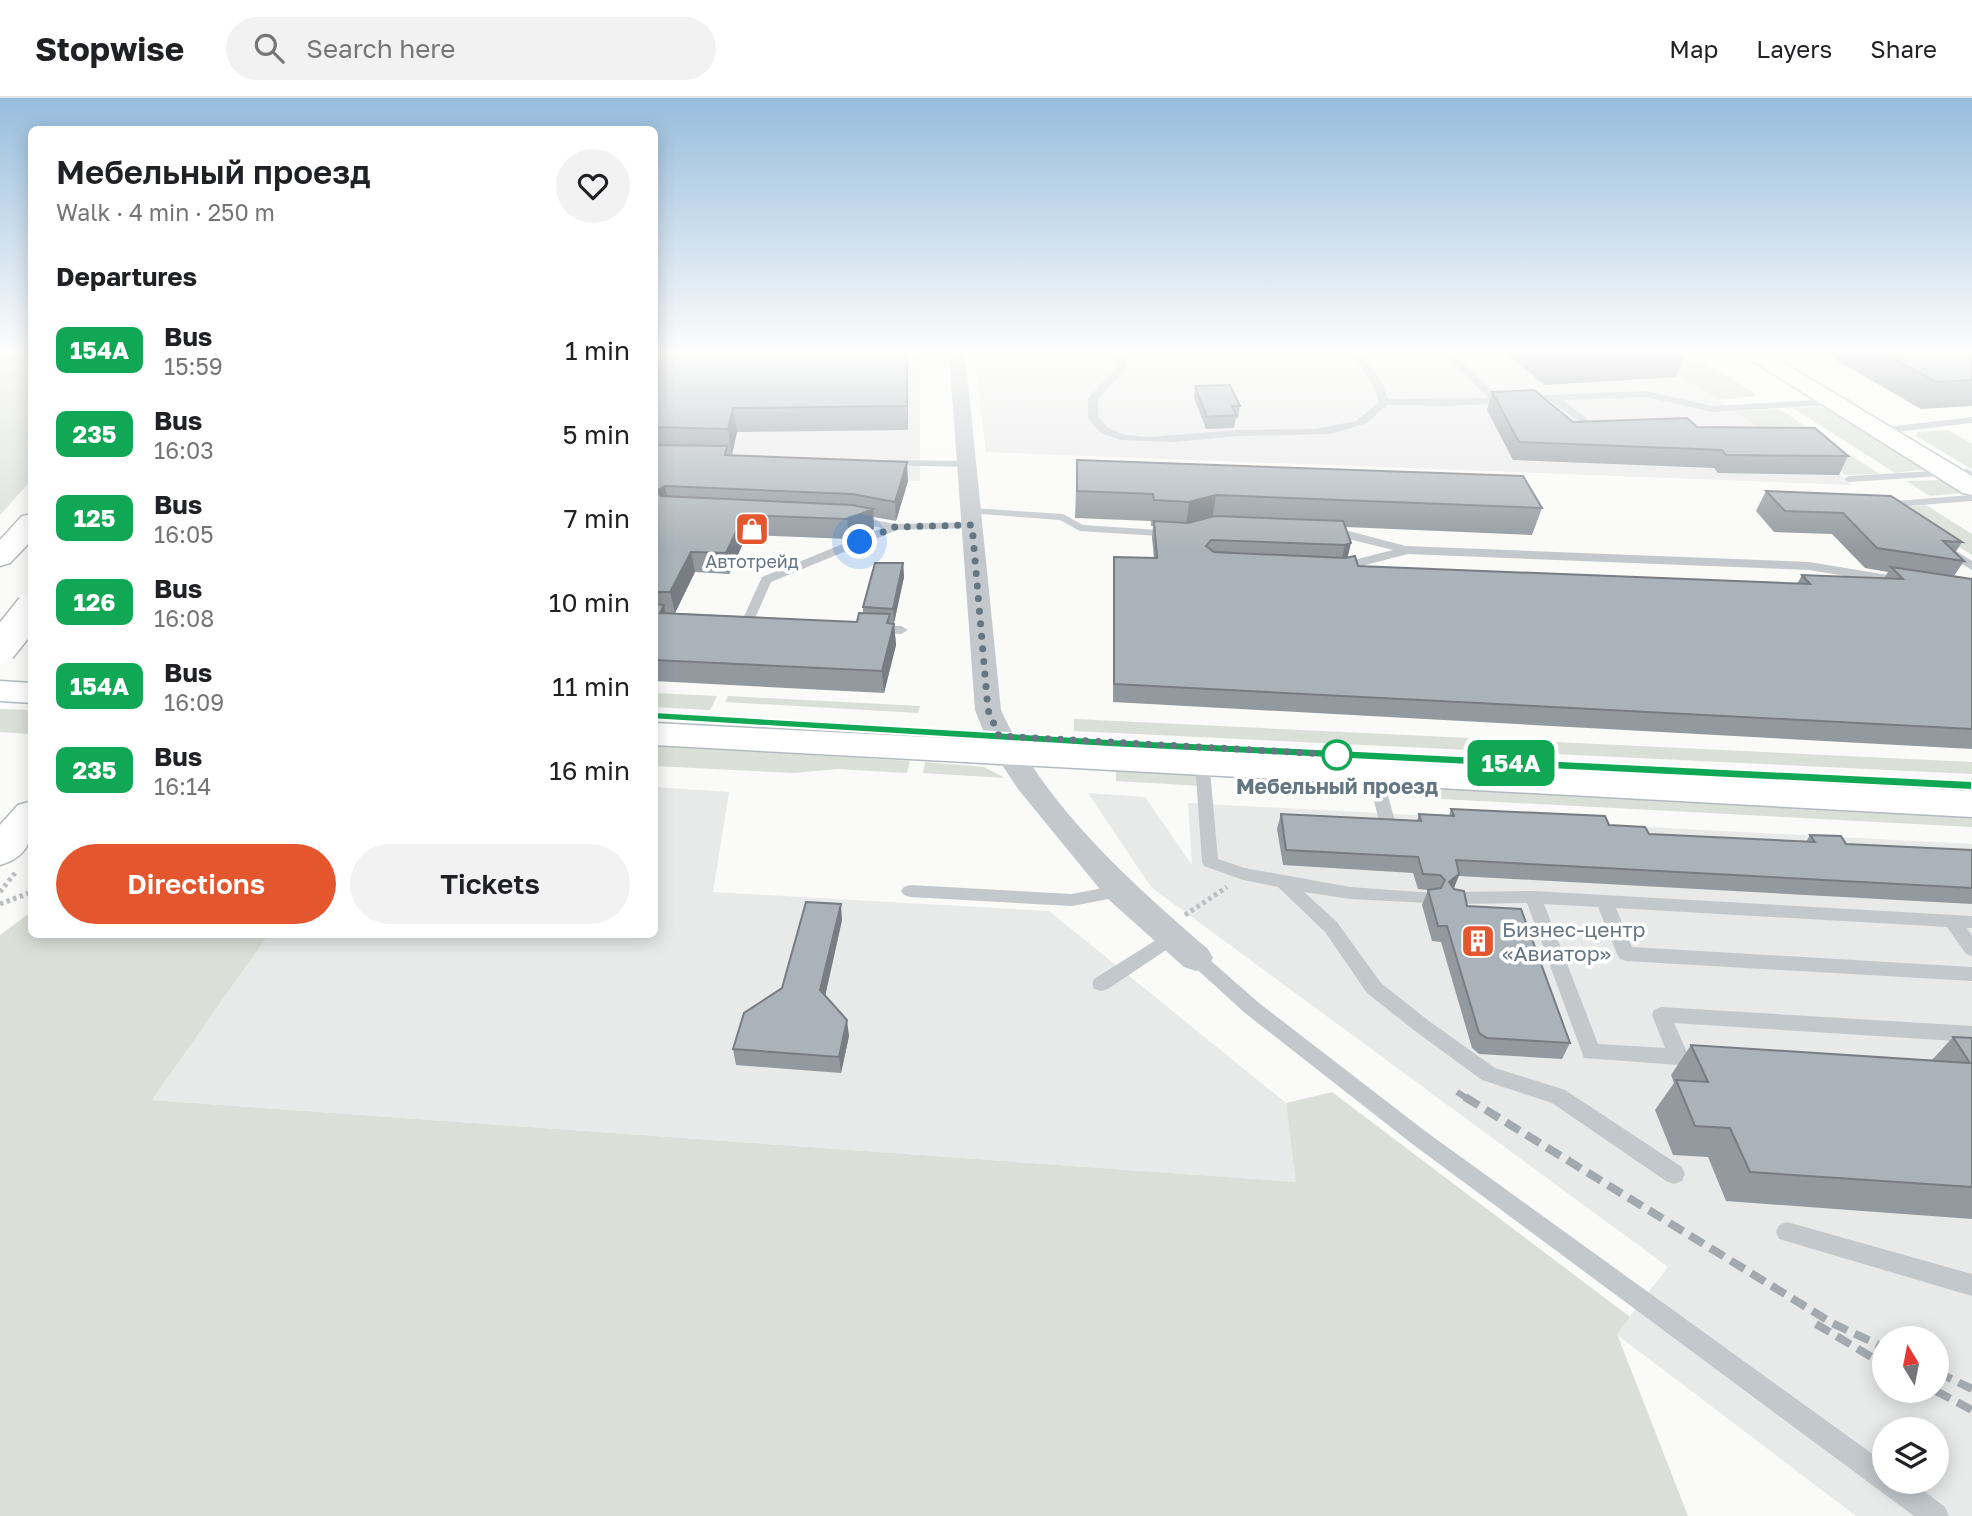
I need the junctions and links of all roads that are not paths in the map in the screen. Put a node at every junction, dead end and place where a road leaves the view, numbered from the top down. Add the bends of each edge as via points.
1 (963, 419) edge
2 (1098, 419) edge
3 (1366, 419) edge
4 (1581, 419) edge
5 (1869, 419) edge
6 (1972, 420) edge
7 (1887, 430) junction
8 (1597, 432) edge
9 (868, 463) edge
10 (967, 464) junction
11 (1965, 477) edge
12 (1849, 479) dead end
13 (1972, 498) edge
14 (1866, 506) edge
15 (972, 518) junction
16 (841, 519) edge
17 (28, 526) edge
18 (895, 527) junction
19 (1316, 531) edge
20 (1185, 534) edge
21 (1933, 539) edge
22 (1406, 550) junction
23 (0, 556) edge
24 (1972, 566) edge
25 (1328, 568) edge
26 (1918, 584) edge
27 (28, 613) edge
28 (28, 621) edge
29 (747, 623) edge
30 (0, 624) edge
31 (862, 629) edge
32 (901, 630) dead end
33 (0, 648) edge
34 (0, 675) edge
35 (28, 676) edge
36 (0, 691) edge
37 (28, 693) edge
38 (658, 716) edge
39 (658, 734) edge
40 (1004, 746) junction
41 (1202, 756) junction
42 (1372, 765) junction
43 (1972, 785) edge
44 (1972, 804) edge
45 (28, 819) edge
46 (1387, 821) edge
47 (0, 852) edge
48 (1283, 882) junction
49 (910, 891) dead end
50 (1119, 891) junction
51 (1428, 897) edge
52 (1533, 897) junction
53 (1455, 898) edge
54 (1604, 901) junction
55 (1951, 920) junction
56 (1972, 922) edge
57 (1174, 929) junction
58 (1972, 949) edge
59 (1196, 958) joint
60 (1972, 974) edge
61 (1101, 984) dead end
62 (1972, 1034) edge
63 (1674, 1174) dead end
64 (1787, 1232) dead end
65 (1972, 1285) edge
66 (1872, 1469) edge
67 (1906, 1494) edge
68 (1936, 1516) edge

1 - 10 street
2 - 3 lane via 1105,431 1122,437 1170,441 1234,433 1320,431
4 - 8 lane
5 - 7 main road
6 - 7 lane
7 - 11 main road
9 - 10 lane
10 - 15 street
11 - 12 lane
13 - 14 lane
15 - 18 lane
15 - 20 lane via 1063,517 1080,528
15 - 40 street via 988,710
16 - 18 lane
17 - 23 main road
18 - 29 lane via 766,580
19 - 22 lane via 1341,532
21 - 24 lane
22 - 25 lane via 1341,569
22 - 26 lane via 1809,566
27 - 33 main road, bridge
28 - 30 lane
31 - 32 lane
34 - 35 main road
36 - 37 main road
38 - 40 main road
39 - 40 main road
40 - 41 main road
40 - 50 street via 1028,782
41 - 42 main road
41 - 48 lane via 1210,862
42 - 43 main road
42 - 44 main road
42 - 46 lane
45 - 47 main road
48 - 51 lane via 1350,893
48 - 63 lane via 1331,927 1374,988 1422,1026 1489,1074 1558,1096
49 - 50 lane via 1072,900
50 - 57 street
52 - 53 lane
52 - 54 lane
52 - 62 lane via 1591,1052 1679,1057 1661,1015
54 - 55 lane
54 - 60 lane via 1626,954
55 - 56 lane
55 - 58 lane
57 - 59 street
57 - 61 lane
59 - 66 lane via 1252,1008 1418,1137
64 - 65 lane
67 - 68 lane

